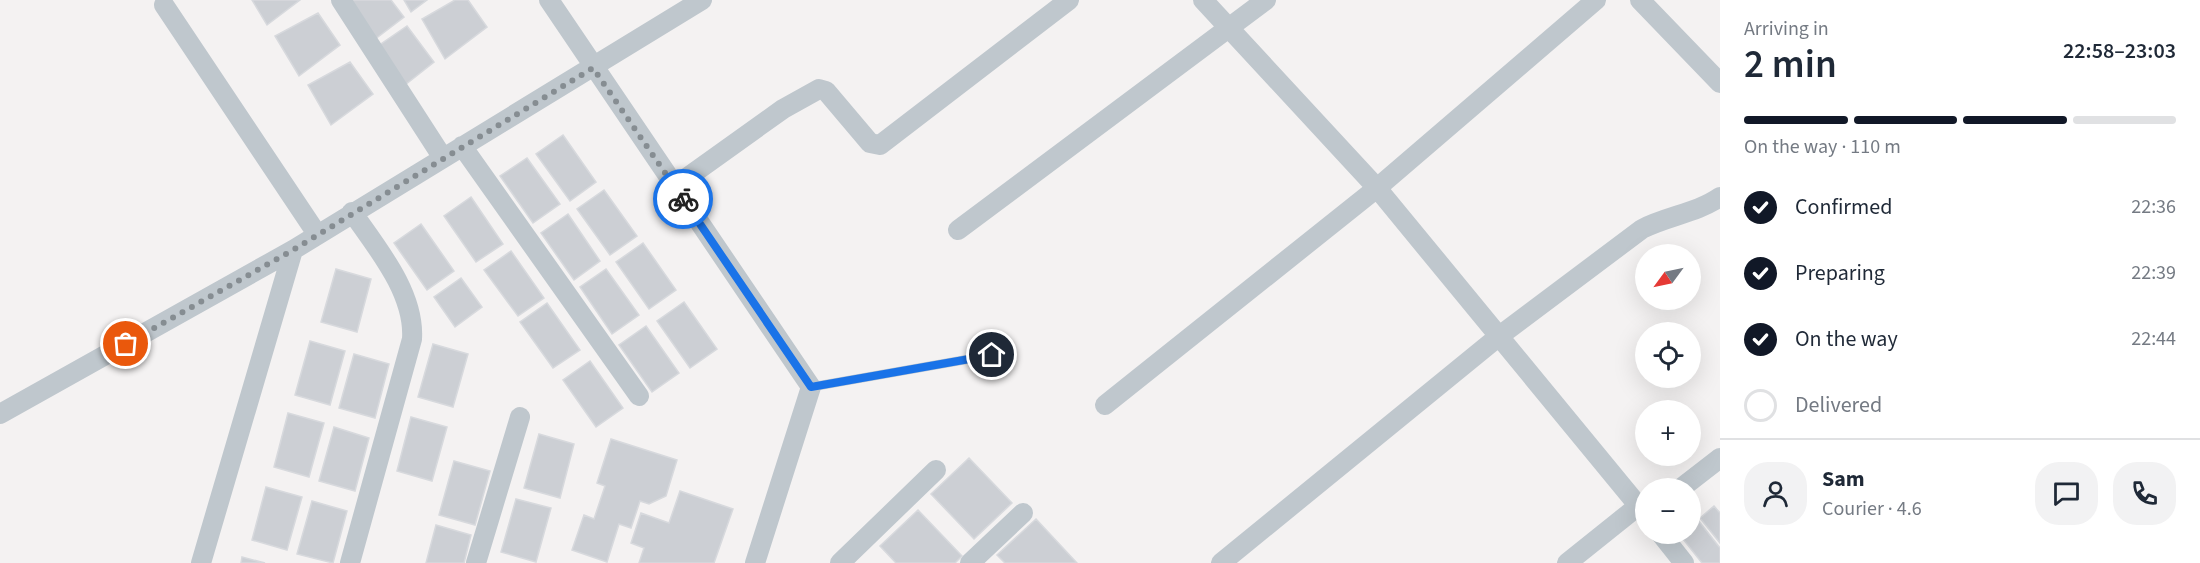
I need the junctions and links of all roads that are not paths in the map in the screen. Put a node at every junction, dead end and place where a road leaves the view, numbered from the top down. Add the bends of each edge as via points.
1 (341, 0) edge
2 (549, 0) edge
3 (702, 0) edge
4 (1069, 0) edge
5 (1203, 0) edge
6 (1266, 0) edge
7 (1596, 0) edge
8 (1640, 0) edge
9 (164, 4) dead end
10 (1229, 30) junction
11 (593, 68) junction
12 (1720, 83) edge
13 (462, 146) junction
14 (443, 158) junction
15 (674, 187) junction
16 (1377, 188) junction
17 (1720, 198) edge
18 (352, 212) junction
19 (958, 231) dead end
20 (317, 234) junction
21 (293, 250) junction
22 (1498, 337) junction
23 (992, 355) dead end
24 (811, 387) junction
25 (639, 396) dead end
26 (1105, 405) dead end
27 (0, 414) edge
28 (520, 417) dead end
29 (1720, 458) edge
30 (936, 470) dead end
31 (1694, 478) edge
32 (1635, 504) edge
33 (1023, 513) dead end
34 (1635, 515) edge
35 (1669, 544) edge
36 (759, 561) edge
37 (201, 563) edge
38 (350, 563) edge
39 (476, 563) edge
40 (840, 563) edge
41 (970, 563) edge
42 (1221, 563) edge
43 (1567, 563) edge
44 (1684, 563) edge

1 - 14 street
2 - 11 street
3 - 11 street
4 - 15 street via 880,145 870,143 826,91 819,89
5 - 10 street
6 - 10 street
7 - 16 street
8 - 12 street
9 - 20 street
10 - 16 street
10 - 19 street
11 - 13 street
11 - 15 street
13 - 14 street
13 - 25 street
14 - 18 street
15 - 24 street
16 - 22 street
16 - 26 street
17 - 22 street via 1642,229
18 - 20 street
18 - 38 street via 380,252 406,300 413,323 412,339
20 - 21 street
21 - 27 street
21 - 37 street
22 - 32 street
22 - 42 street
23 - 24 lane
24 - 36 street
28 - 39 street
29 - 31 street
30 - 40 street
33 - 41 street
34 - 43 street
35 - 44 street

